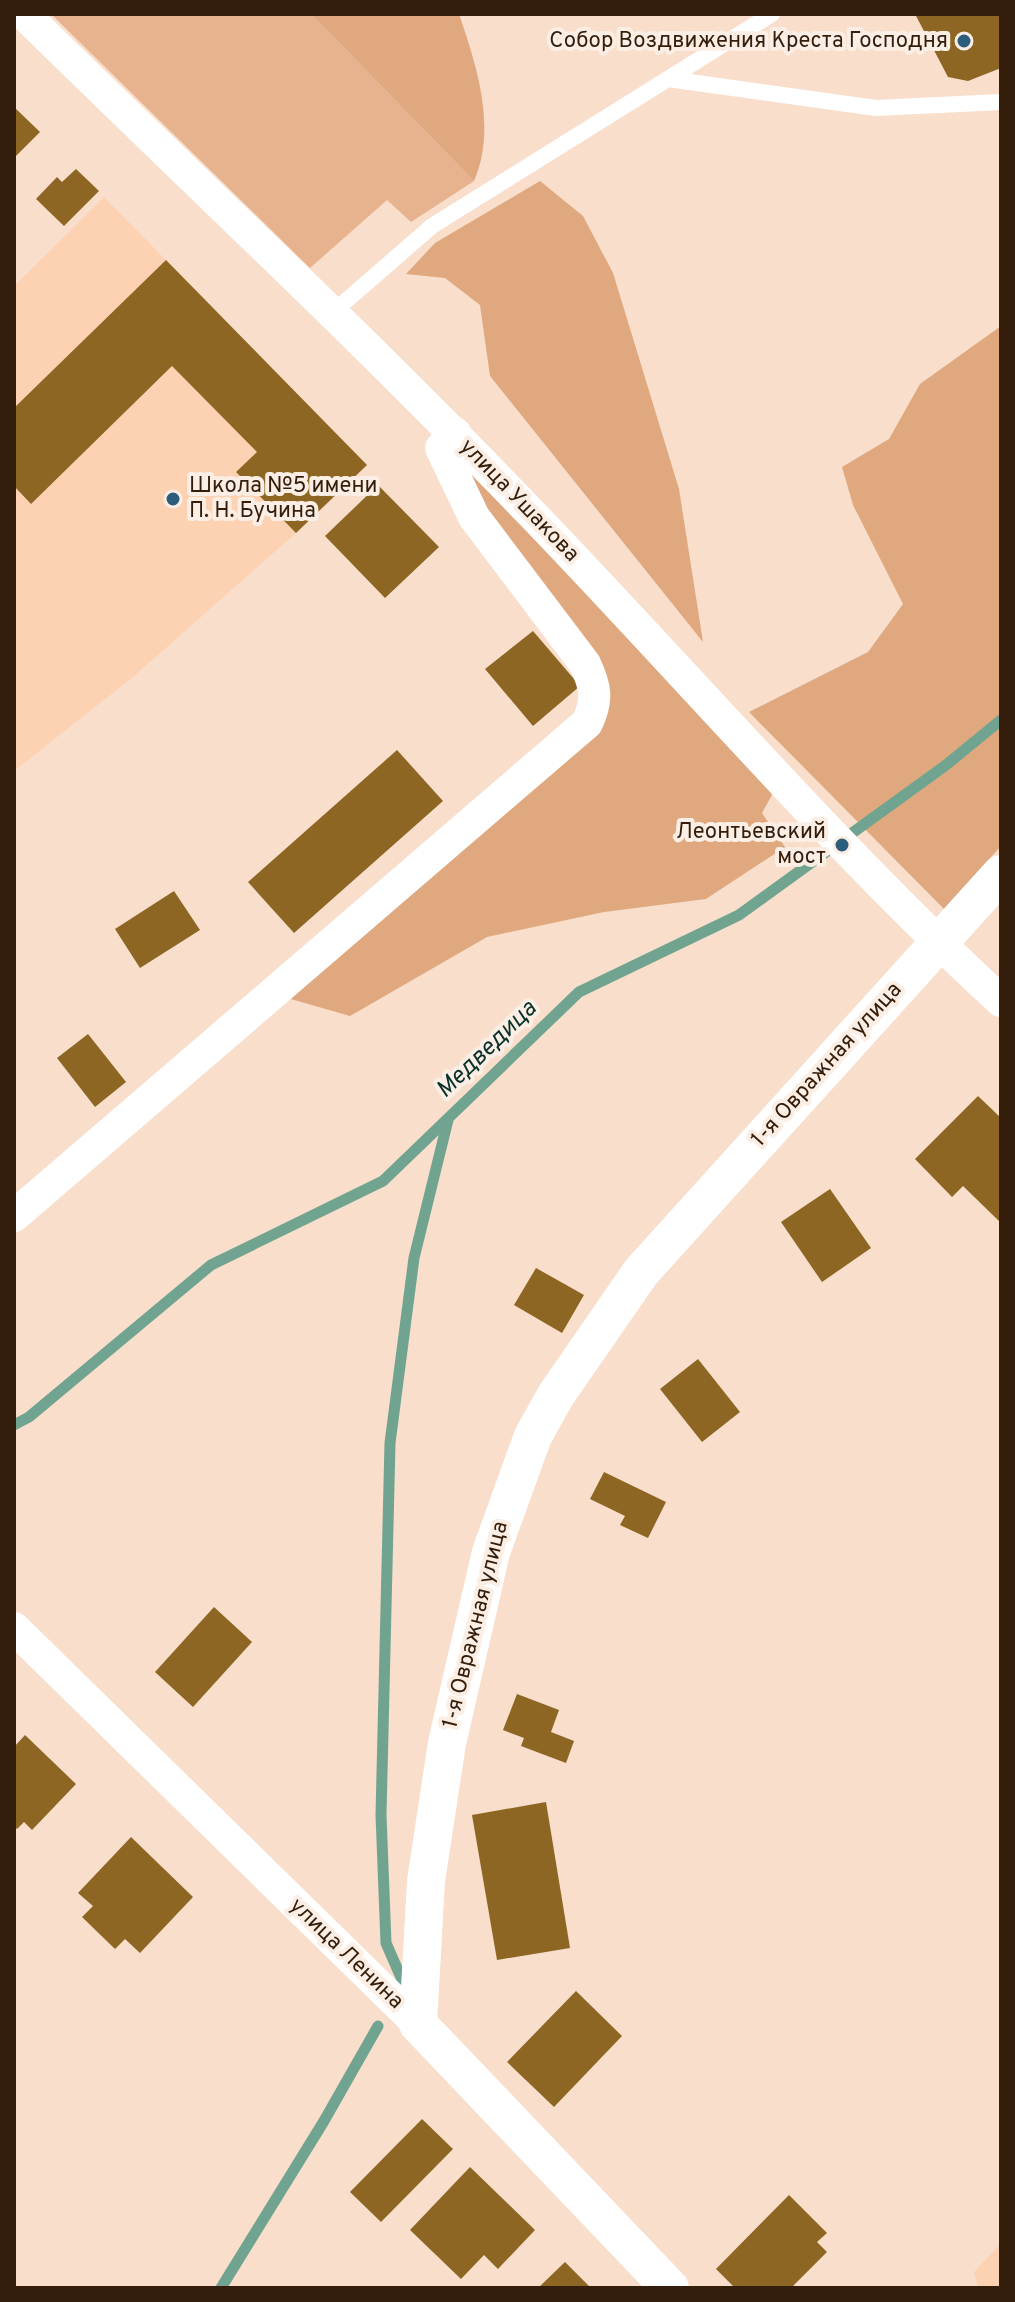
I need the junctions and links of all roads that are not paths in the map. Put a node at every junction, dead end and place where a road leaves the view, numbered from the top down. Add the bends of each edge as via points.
1 (24, 14) edge
2 (772, 14) edge
3 (668, 79) junction
4 (1001, 102) edge
5 (331, 314) junction
6 (455, 433) junction
7 (1001, 874) edge
8 (938, 943) junction
9 (1001, 1001) edge
10 (14, 1216) edge
11 (14, 1628) edge
12 (418, 2024) junction
13 (670, 2288) edge

1 - 5 street, улица Ушакова
2 - 3 lane
3 - 4 lane via 876,108
3 - 5 lane via 432,226
5 - 6 street, улица Ушакова
6 - 8 street, улица Ушакова
6 - 10 street via 441,448 474,517 585,664 596,688 587,723
7 - 8 street, 1-я Овражная улица
8 - 9 street, улица Ушакова
8 - 12 street, 1-я Овражная улица via 641,1272 533,1436 491,1552 447,1743 426,1881
11 - 12 street, улица Ленина
12 - 13 street, улица Ленина

